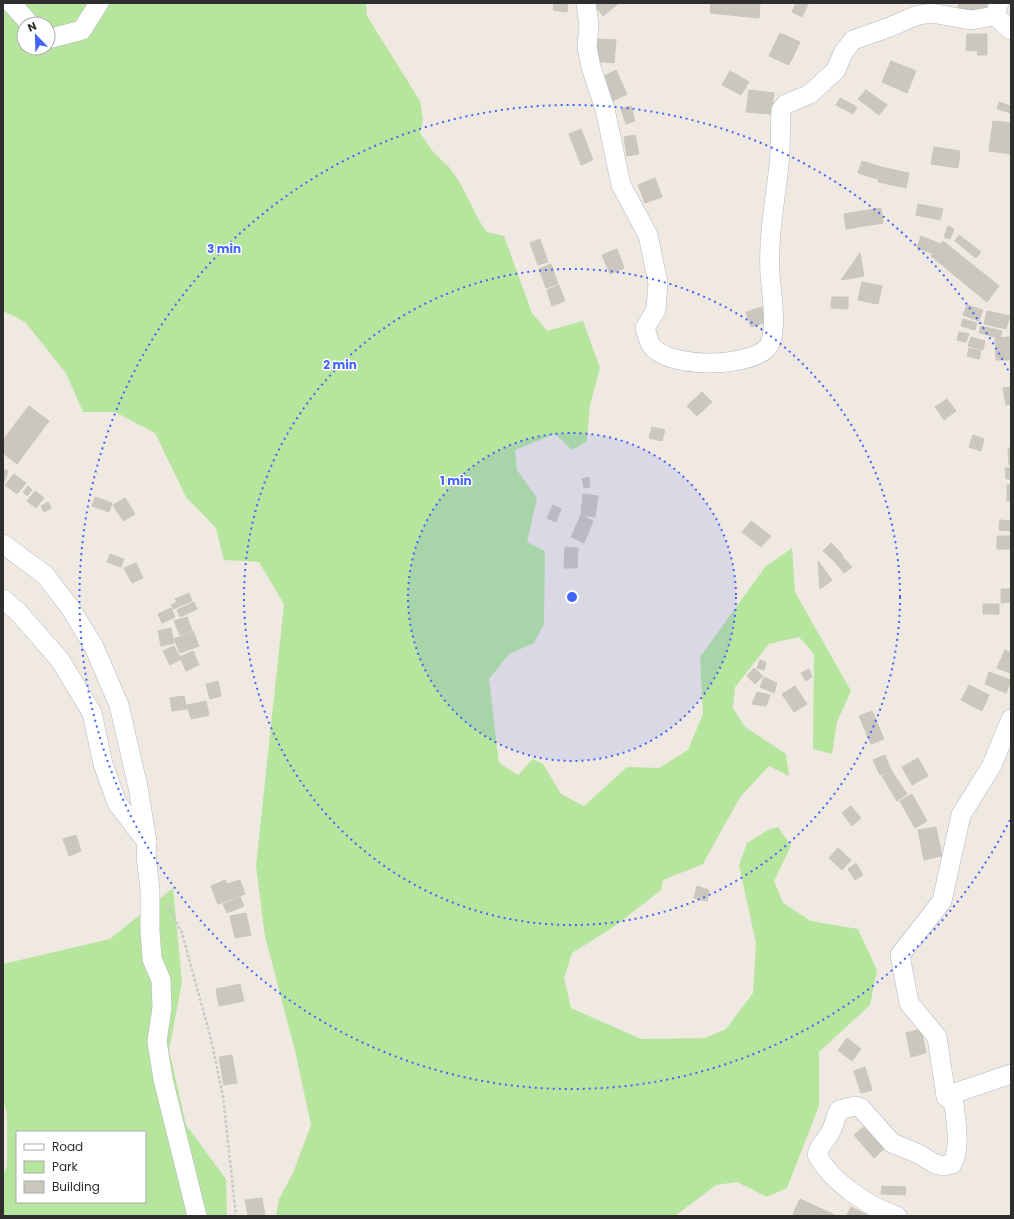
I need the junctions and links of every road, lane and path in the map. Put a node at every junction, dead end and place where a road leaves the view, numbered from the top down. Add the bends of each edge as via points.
1 (11, 3) edge
2 (99, 3) edge
3 (586, 3) edge
4 (997, 10) edge
5 (23, 16) edge
6 (1011, 30) edge
7 (56, 37) edge
8 (3, 544) edge
9 (3, 599) edge
10 (1011, 719) edge
11 (147, 842) junction
12 (165, 901) dead end
13 (1011, 1074) edge
14 (946, 1096) junction
15 (197, 1216) edge
16 (236, 1216) edge
17 (897, 1216) edge

1 - 5 street
2 - 7 street via 82,30
3 - 4 street via 589,26 587,47 605,110 621,185 648,235 658,283 656,310 645,328 651,346 668,357 699,363 738,362 752,358 767,348 774,335 769,250 779,164 781,110 786,104 810,94 836,70 843,53 853,40 915,16 931,13 971,20
4 - 6 street
8 - 11 street via 45,575 71,609 94,647 119,705 138,787
9 - 11 street via 19,613 60,660 92,713 103,764 117,802
10 - 14 street via 992,765 961,814 942,901 900,955 909,1003 937,1037
11 - 15 street via 152,959 161,980 162,1008 157,1041 163,1079
12 - 16 path via 182,933 224,1096
13 - 14 street
14 - 17 street via 954,1104 956,1120 956,1157 952,1164 935,1164 892,1143 861,1108 855,1106 839,1110 832,1130 819,1146 817,1155 822,1165 860,1199 881,1211

